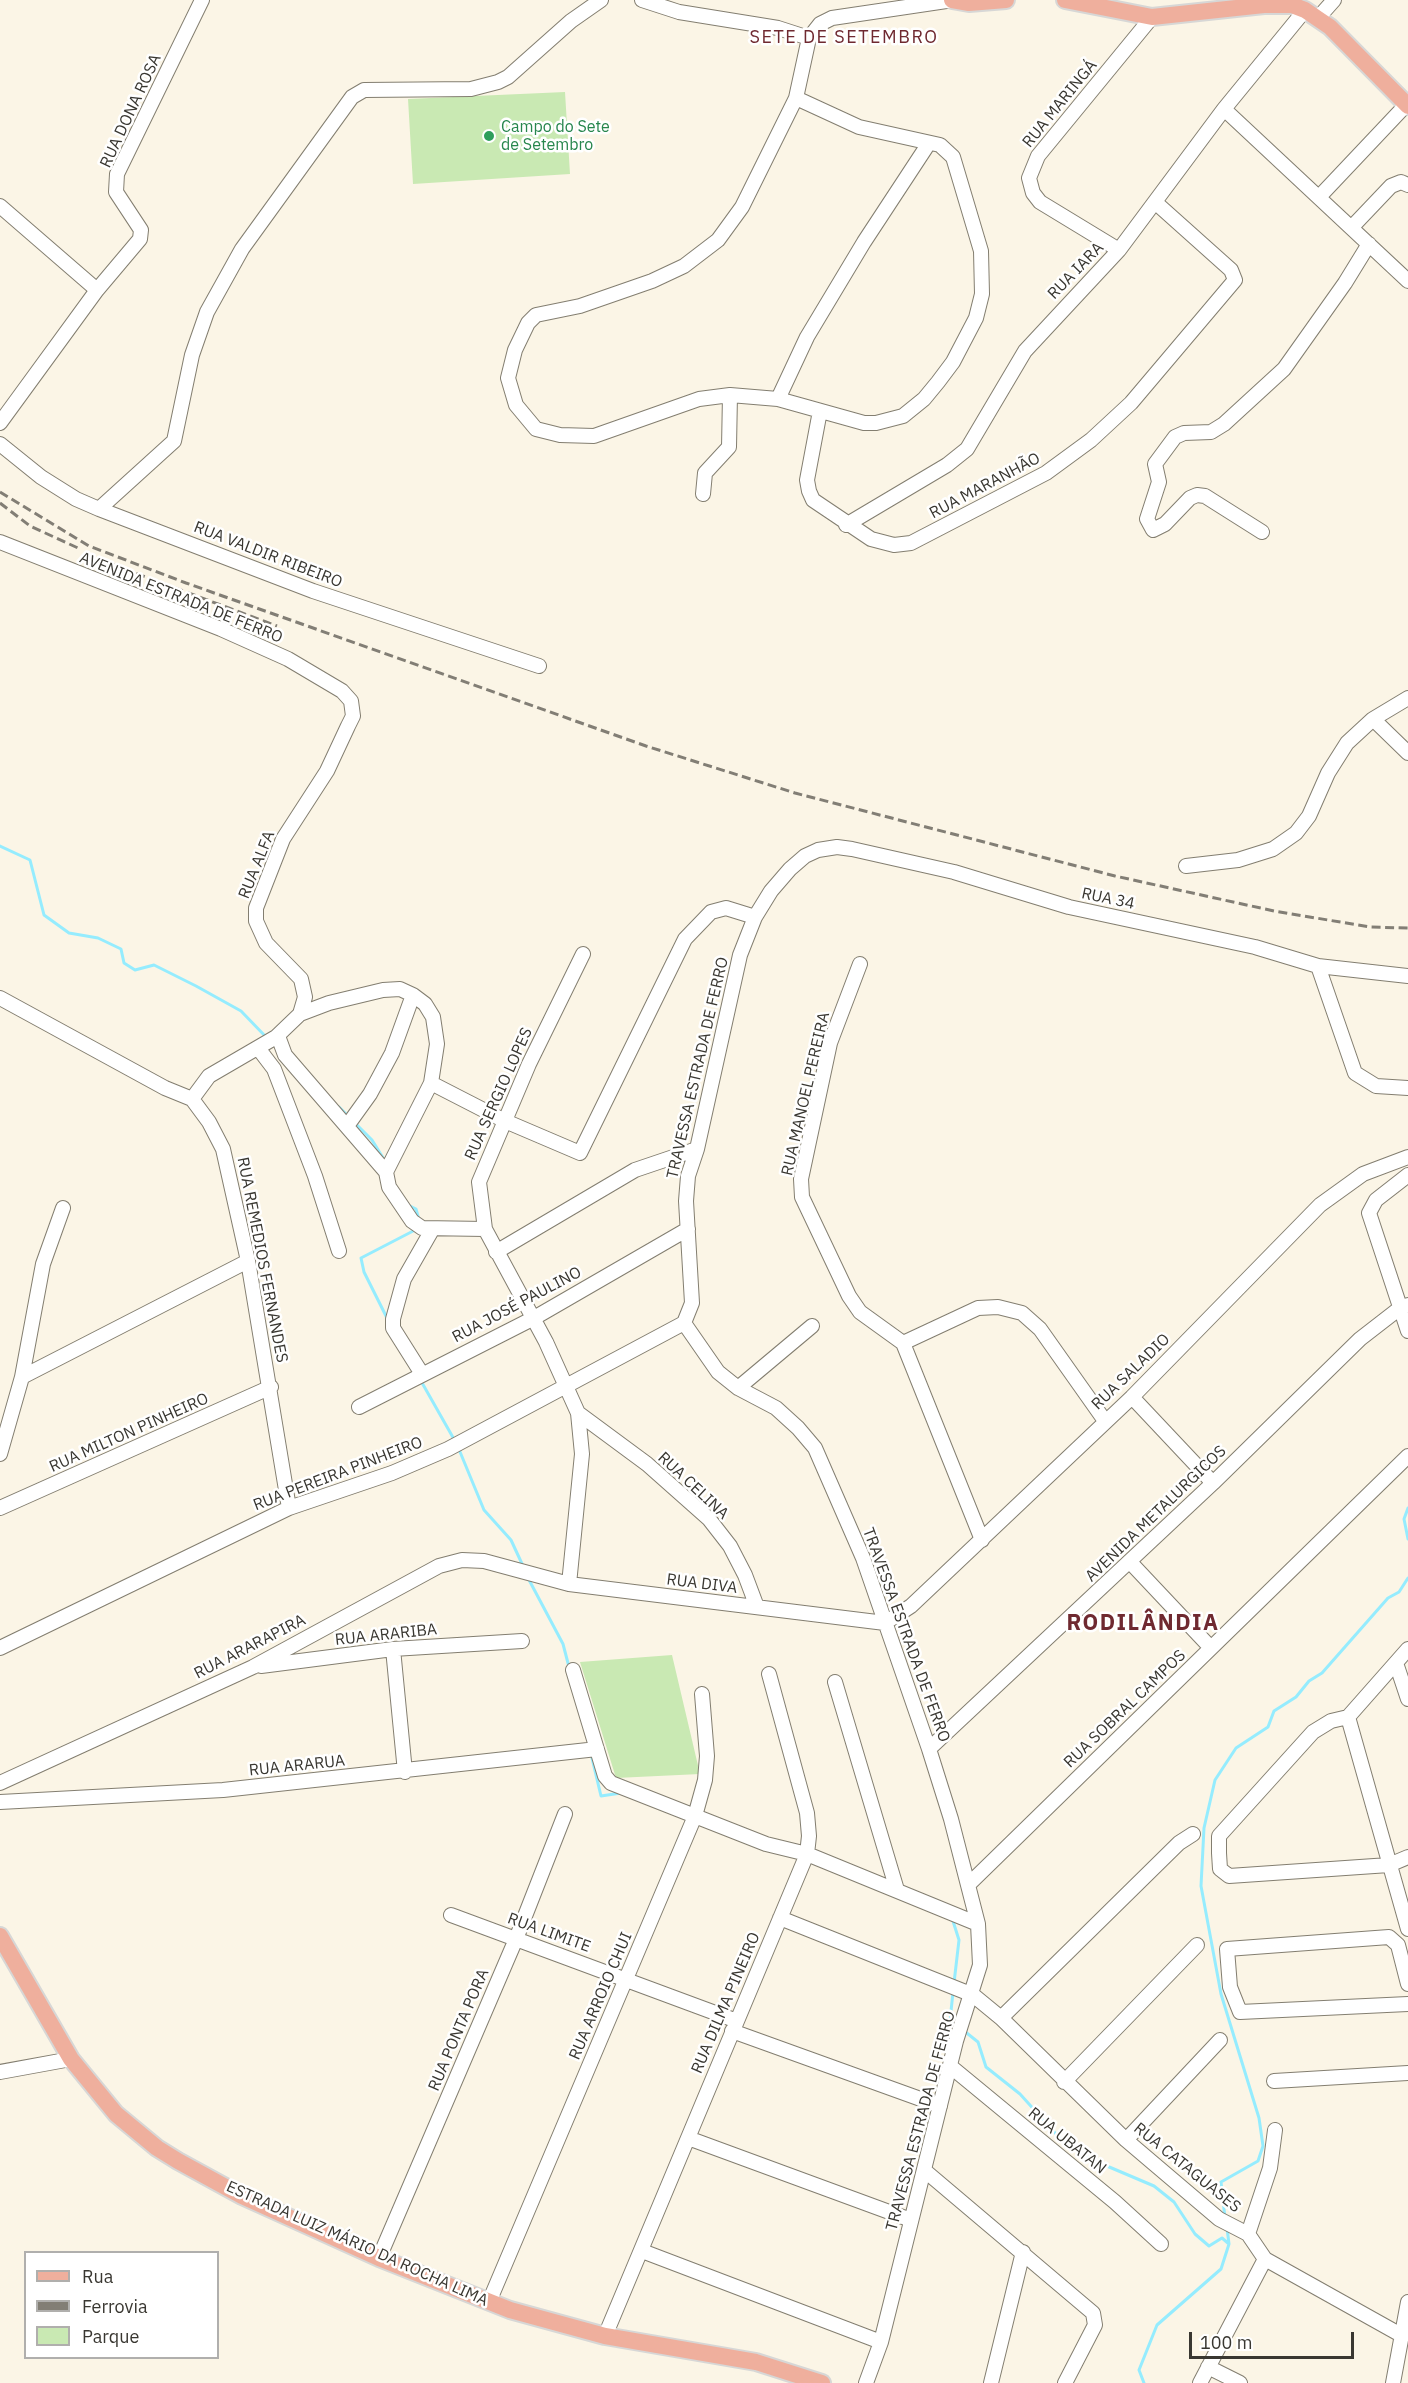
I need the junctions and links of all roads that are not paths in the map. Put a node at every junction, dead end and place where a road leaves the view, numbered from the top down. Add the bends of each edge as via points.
1 (202, 0) edge
2 (601, 0) edge
3 (642, 0) edge
4 (952, 0) edge
5 (1006, 0) edge
6 (1065, 0) edge
7 (1334, 0) edge
8 (1301, 8) edge
9 (1152, 17) junction
10 (809, 38) junction
11 (796, 98) junction
12 (1224, 109) junction
13 (1405, 111) edge
14 (929, 143) junction
15 (1408, 185) edge
16 (1320, 196) junction
17 (1155, 202) junction
18 (0, 206) edge
19 (1352, 227) junction
20 (1369, 244) junction
21 (1119, 250) junction
22 (1408, 281) edge
23 (97, 290) junction
24 (730, 395) junction
25 (778, 399) junction
26 (820, 411) junction
27 (0, 423) edge
28 (0, 444) edge
29 (703, 494) dead end
30 (99, 509) junction
31 (846, 525) junction
32 (1262, 532) dead end
33 (0, 542) edge
34 (539, 666) dead end
35 (1408, 698) edge
36 (1373, 719) junction
37 (348, 726) joint
38 (1408, 753) edge
39 (1186, 866) dead end
40 (755, 917) junction
41 (584, 954) dead end
42 (860, 964) dead end
43 (1318, 966) junction
44 (1408, 976) edge
45 (414, 995) junction
46 (0, 998) edge
47 (300, 1014) junction
48 (277, 1036) junction
49 (260, 1047) junction
50 (431, 1083) junction
51 (1408, 1088) edge
52 (192, 1099) junction
53 (505, 1121) junction
54 (347, 1126) junction
55 (697, 1149) junction
56 (1408, 1157) edge
57 (386, 1172) junction
58 (1408, 1175) edge
59 (63, 1208) dead end
60 (485, 1229) junction
61 (688, 1229) junction
62 (432, 1230) junction
63 (339, 1251) dead end
64 (496, 1252) junction
65 (248, 1261) junction
66 (1404, 1307) edge
67 (534, 1318) junction
68 (684, 1323) junction
69 (812, 1326) dead end
70 (1408, 1331) edge
71 (903, 1343) junction
72 (418, 1376) junction
73 (22, 1377) junction
74 (567, 1385) junction
75 (271, 1387) junction
76 (738, 1388) junction
77 (1132, 1397) junction
78 (359, 1407) dead end
79 (578, 1413) junction
80 (1105, 1421) junction
81 (0, 1454) edge
82 (1408, 1456) edge
83 (1213, 1484) junction
84 (0, 1508) edge
85 (290, 1508) junction
86 (982, 1540) junction
87 (1130, 1562) junction
88 (517, 1569) joint
89 (569, 1584) junction
90 (757, 1607) junction
91 (885, 1623) junction
92 (522, 1641) dead end
93 (0, 1648) edge
94 (1211, 1648) junction
95 (1408, 1648) edge
96 (393, 1649) junction
97 (1396, 1663) junction
98 (253, 1667) junction
99 (573, 1670) dead end
100 (769, 1674) dead end
101 (835, 1682) dead end
102 (702, 1694) dead end
103 (1408, 1699) edge
104 (1348, 1717) junction
105 (597, 1749) junction
106 (929, 1749) junction
107 (405, 1772) junction
108 (0, 1784) edge
109 (0, 1802) edge
110 (565, 1814) dead end
111 (695, 1816) junction
112 (1193, 1834) dead end
113 (1408, 1857) edge
114 (805, 1858) junction
115 (1389, 1865) junction
116 (968, 1885) junction
117 (897, 1890) junction
118 (451, 1915) dead end
119 (780, 1918) junction
120 (978, 1924) junction
121 (1408, 1929) edge
122 (0, 1936) edge
123 (516, 1939) junction
124 (1197, 1945) dead end
125 (625, 1979) junction
126 (1408, 1984) edge
127 (970, 1994) junction
128 (1408, 2004) edge
129 (1001, 2018) junction
130 (734, 2026) junction
131 (1220, 2040) dead end
132 (71, 2059) junction
133 (950, 2066) junction
134 (0, 2072) edge
135 (1408, 2073) edge
136 (1274, 2081) dead end
137 (1064, 2082) junction
138 (940, 2106) junction
139 (1275, 2130) dead end
140 (688, 2138) junction
141 (1126, 2140) junction
142 (924, 2170) junction
143 (911, 2220) junction
144 (1248, 2234) junction
145 (1161, 2244) dead end
146 (642, 2251) junction
147 (1023, 2252) junction
148 (379, 2258) junction
149 (1265, 2259) junction
150 (489, 2302) junction
151 (1408, 2302) edge
152 (1401, 2335) junction
153 (605, 2336) junction
154 (881, 2342) junction
155 (1208, 2367) junction
156 (822, 2383) edge
157 (866, 2383) edge
158 (991, 2383) edge
159 (1065, 2383) edge
160 (1200, 2383) edge
161 (1240, 2383) edge
162 (1393, 2383) edge

1 - 23 street, RUA DONA ROSA via 117,174 116,192 142,234
2 - 30 street via 498,82 471,89 364,90 352,97 242,249 207,312 192,355 174,441
3 - 10 street via 679,12 778,28
4 - 5 main road
4 - 10 street via 832,18 820,24
6 - 9 main road
7 - 8 street, RUA IARA
8 - 9 main road via 1264,5
8 - 12 street, RUA IARA
8 - 13 main road
9 - 21 street, RUA MARINGÁ via 1038,156 1029,178 1040,202
10 - 11 street
11 - 14 street via 859,127
11 - 24 street via 742,207 718,240 684,266 608,298 536,315 515,350 508,378 516,405 536,429 560,435 594,436 699,399
12 - 16 street
12 - 17 street, RUA IARA
13 - 16 street
14 - 25 street via 807,337
14 - 26 street via 947,149 953,157 976,229 983,272 976,318 953,362 924,399 903,416 864,423
15 - 19 street via 1401,182 1391,186
16 - 19 street
17 - 21 street, RUA IARA
17 - 31 street, RUA MARANHÃO via 1232,270 1235,280 1131,403 1091,440 1046,473 911,543 894,545 871,539
18 - 23 street
19 - 20 street
20 - 22 street
20 - 32 street via 1284,369 1224,424 1211,432 1175,437 1155,464 1159,482 1147,519 1153,530 1197,495 1205,496
21 - 31 street, RUA IARA via 1025,351 967,449
23 - 27 street
24 - 25 street
24 - 29 street via 729,447 705,473
25 - 26 street
26 - 31 street, RUA MARANHÃO via 807,480 813,500
28 - 30 street, RUA VALDIR RIBEIRO via 42,477
30 - 34 street, RUA VALDIR RIBEIRO via 313,591
33 - 37 street, AVENIDA ESTRADA DE FERRO via 288,659 347,696 354,708
35 - 36 street
36 - 38 street
36 - 39 street via 1341,750 1309,816 1296,833 1273,849 1238,860
37 - 47 street, RUA ALFA via 327,771 283,839 256,908 256,921 266,943 301,979 305,997
40 - 43 street, RUA 34 via 777,884 805,856 837,847 954,872 1069,907 1255,947
40 - 53 street via 726,908 711,912 685,939 580,1153
40 - 55 street, TRAVESSA ESTRADA DE FERRO via 740,955
41 - 53 street, RUA SERGIO LOPES
42 - 71 street, RUA MANOEL PEREIRA via 830,1043 801,1179 802,1197 849,1296 860,1311
43 - 44 street, RUA 34
43 - 51 street via 1355,1073 1376,1086
45 - 47 street via 400,989 383,990
45 - 50 street via 425,1004 437,1032
45 - 54 street via 392,1053
46 - 52 street
47 - 48 street
48 - 49 street
48 - 54 street via 285,1055
49 - 52 street via 209,1076
49 - 63 street via 274,1069
50 - 53 street
50 - 57 street
52 - 65 street, RUA REMEDIOS FERNANDES via 223,1149
53 - 60 street, RUA SERGIO LOPES via 479,1182
54 - 57 street
55 - 61 street, TRAVESSA ESTRADA DE FERRO via 688,1176
55 - 64 street via 635,1170
56 - 77 street, RUA SALADIO via 1363,1174 1320,1204
57 - 62 street via 389,1187 412,1221
58 - 66 street via 1376,1200 1370,1214
59 - 73 street via 39,1281
60 - 62 street
60 - 64 street, RUA SERGIO LOPES
61 - 67 street, RUA JOSÉ PAULINO
61 - 68 street, TRAVESSA ESTRADA DE FERRO via 692,1303
62 - 72 street via 404,1279 393,1319 393,1328
64 - 67 street, RUA SERGIO LOPES
65 - 73 street
65 - 75 street, RUA REMEDIOS FERNANDES
66 - 70 street
66 - 83 street, AVENIDA METALURGICOS via 1360,1339
67 - 72 street, RUA JOSÉ PAULINO
67 - 74 street, RUA SERGIO LOPES
68 - 74 street, RUA PEREIRA PINHEIRO
68 - 76 street, TRAVESSA ESTRADA DE FERRO via 718,1372
69 - 76 street
71 - 80 street via 978,1308 998,1307 1022,1313 1040,1329
71 - 86 street
72 - 78 street, RUA JOSÉ PAULINO
73 - 81 street
74 - 79 street, RUA SERGIO LOPES
74 - 85 street, RUA PEREIRA PINHEIRO via 448,1449
75 - 84 street, RUA MILTON PINHEIRO
75 - 85 street, RUA REMEDIOS FERNANDES
76 - 91 street, TRAVESSA ESTRADA DE FERRO via 776,1408 815,1448 863,1558
77 - 80 street, RUA SALADIO
77 - 83 street
79 - 89 street, RUA SERGIO LOPES via 582,1454
79 - 90 street, RUA CELINA via 647,1464 709,1519 730,1546
80 - 86 street, RUA SALADIO
82 - 94 street, RUA SOBRAL CAMPOS
83 - 87 street, AVENIDA METALURGICOS
85 - 93 street, RUA PEREIRA PINHEIRO
86 - 91 street, RUA SALADIO via 911,1606
87 - 94 street
87 - 106 street, AVENIDA METALURGICOS
88 - 89 street, RUA DIVA
88 - 98 street, RUA ARARAPIRA via 473,1560 439,1566
89 - 90 street, RUA DIVA
90 - 91 street, RUA DIVA
91 - 106 street, TRAVESSA ESTRADA DE FERRO
92 - 96 street, RUA ARARIBA
94 - 116 street, RUA SOBRAL CAMPOS
95 - 97 street
96 - 98 street, RUA ARARIBA
96 - 107 street
97 - 103 street
97 - 104 street
98 - 108 street, RUA ARARAPIRA
99 - 105 street
100 - 114 street, RUA DILMA PINEIRO via 807,1813 809,1836
101 - 117 street
102 - 111 street, RUA ARROIO CHUI via 707,1756
104 - 115 street
104 - 115 street via 1331,1721 1313,1732 1219,1836 1220,1869 1229,1876
105 - 107 street, RUA ARARUA
105 - 111 street via 611,1783
106 - 116 street, TRAVESSA ESTRADA DE FERRO
107 - 109 street, RUA ARARUA via 223,1790
110 - 123 street, RUA PONTA PORA
111 - 114 street
111 - 125 street, RUA ARROIO CHUI
112 - 129 street via 1179,1843
113 - 115 street
114 - 117 street
114 - 119 street, RUA DILMA PINEIRO
115 - 121 street
116 - 120 street, TRAVESSA ESTRADA DE FERRO
117 - 120 street
118 - 123 street, RUA LIMITE
119 - 127 street, RUA CATAGUASES
119 - 130 street, RUA DILMA PINEIRO
120 - 127 street, TRAVESSA ESTRADA DE FERRO via 980,1965
122 - 132 main road, ESTRADA LUIZ MÁRIO DA ROCHA LIMA
123 - 125 street, RUA LIMITE
123 - 148 street, RUA PONTA PORA
124 - 137 street
125 - 130 street, RUA LIMITE
125 - 150 street, RUA ARROIO CHUI
126 - 128 street via 1398,1945 1389,1938 1227,1947 1227,1971 1238,2011
127 - 129 street, RUA CATAGUASES
127 - 133 street, TRAVESSA ESTRADA DE FERRO
129 - 137 street, RUA CATAGUASES
130 - 138 street, RUA LIMITE
130 - 140 street, RUA DILMA PINEIRO
131 - 141 street
132 - 134 street
132 - 148 main road, ESTRADA LUIZ MÁRIO DA ROCHA LIMA via 116,2114 156,2148 242,2196
133 - 138 street, TRAVESSA ESTRADA DE FERRO
133 - 145 street, RUA UBATAN
135 - 136 street
137 - 141 street, RUA CATAGUASES
138 - 142 street, TRAVESSA ESTRADA DE FERRO
139 - 144 street via 1270,2168
140 - 143 street
140 - 146 street, RUA DILMA PINEIRO
141 - 144 street, RUA CATAGUASES via 1219,2219
142 - 143 street, TRAVESSA ESTRADA DE FERRO
142 - 147 street
143 - 154 street, TRAVESSA ESTRADA DE FERRO
144 - 149 street, RUA CATAGUASES
146 - 153 street, RUA DILMA PINEIRO
146 - 154 street
147 - 158 street
147 - 159 street via 1095,2317 1095,2325
148 - 150 main road, ESTRADA LUIZ MÁRIO DA ROCHA LIMA
149 - 152 street, RUA CATAGUASES
149 - 155 street
150 - 153 main road, ESTRADA LUIZ MÁRIO DA ROCHA LIMA
151 - 152 street
152 - 162 street
153 - 156 main road, ESTRADA LUIZ MÁRIO DA ROCHA LIMA via 756,2361
154 - 157 street, TRAVESSA ESTRADA DE FERRO
155 - 160 street
155 - 161 street

